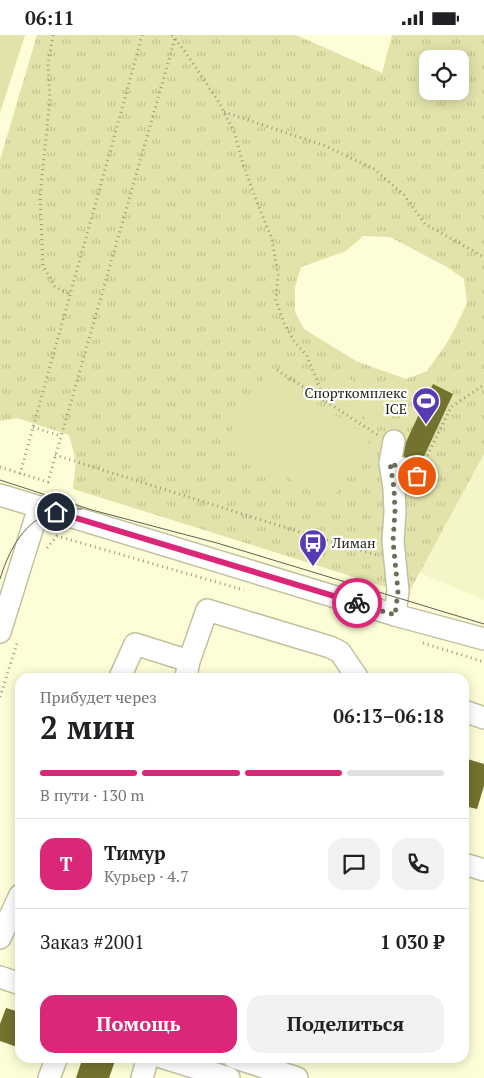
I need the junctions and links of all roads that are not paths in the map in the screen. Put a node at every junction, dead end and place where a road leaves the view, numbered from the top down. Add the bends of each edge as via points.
1 (394, 441) dead end
2 (390, 463) junction
3 (418, 477) road end
4 (0, 495) edge
5 (39, 507) junction
6 (395, 615) junction
7 (0, 632) edge
8 (484, 639) edge
9 (187, 669) edge
10 (122, 673) edge
11 (354, 673) edge
12 (469, 712) edge
13 (484, 717) edge
14 (469, 866) edge
15 (484, 870) edge
16 (15, 906) edge
17 (0, 938) edge
18 (0, 977) edge
19 (15, 982) edge
20 (55, 1063) edge
21 (146, 1063) edge
22 (180, 1063) edge
23 (251, 1063) edge
24 (49, 1078) edge
25 (142, 1078) edge
26 (226, 1078) edge
27 (297, 1078) edge

1 - 2 street
2 - 3 street
2 - 6 street via 398,591
4 - 5 street
5 - 6 street
5 - 7 street
6 - 8 street
9 - 10 street via 135,644
9 - 11 street via 207,611 330,647 340,652
12 - 13 street
14 - 15 street
16 - 17 street
18 - 19 street
20 - 24 street
21 - 25 street
22 - 26 street
23 - 27 street

